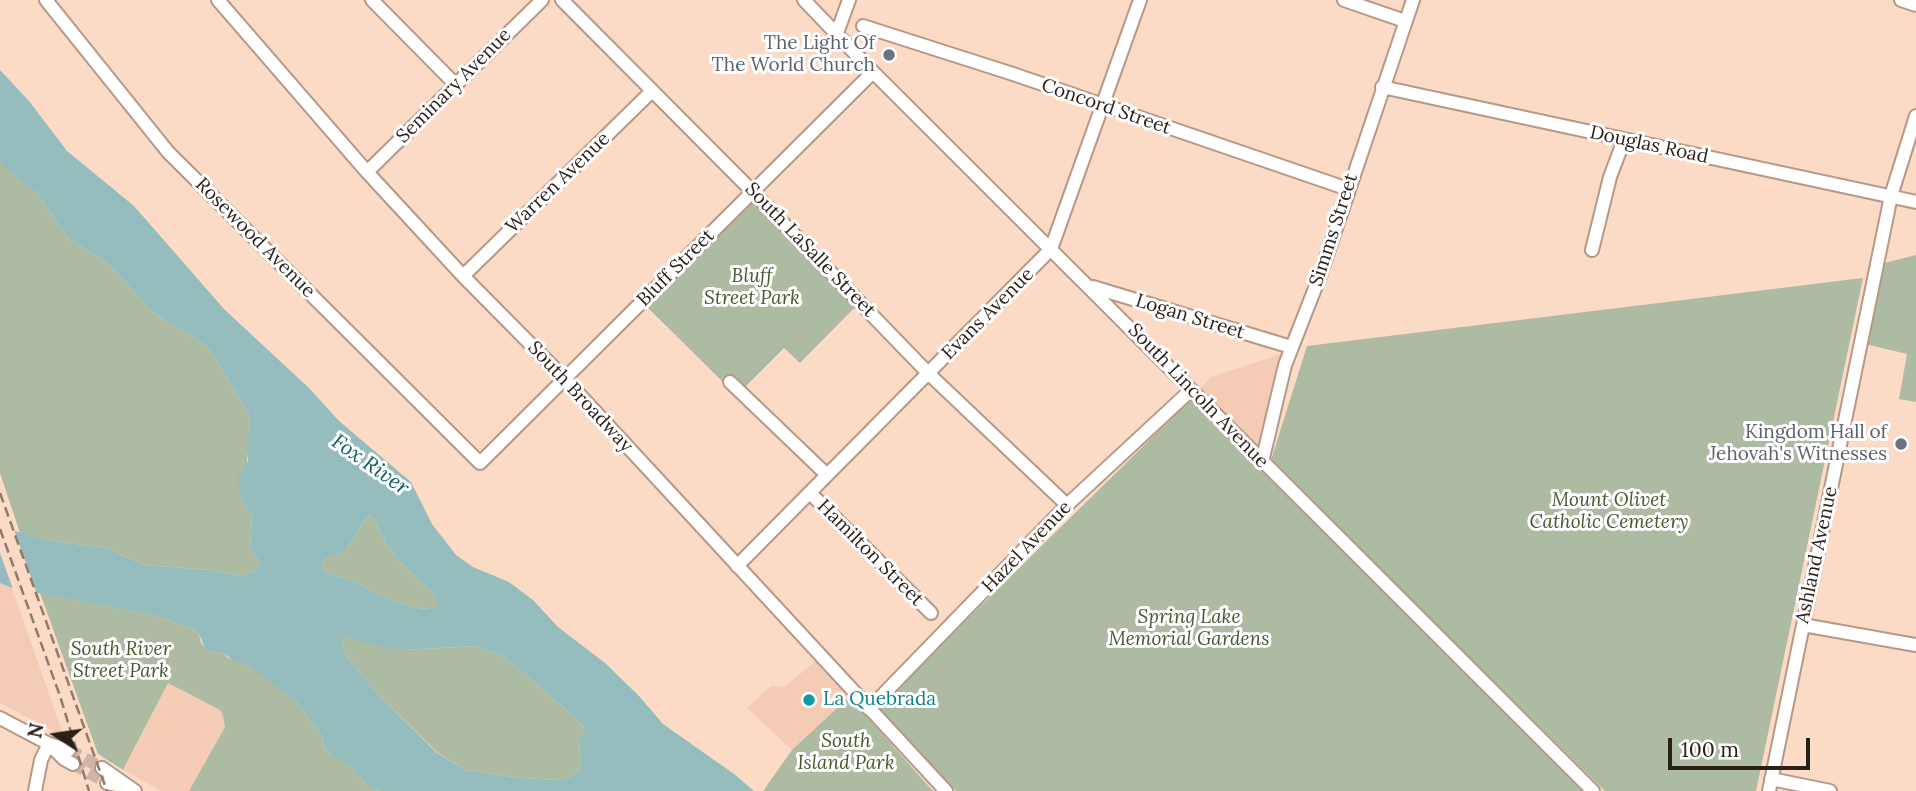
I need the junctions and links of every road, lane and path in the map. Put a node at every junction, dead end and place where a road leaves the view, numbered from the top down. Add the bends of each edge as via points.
1 (46, 0) edge
2 (218, 0) edge
3 (372, 0) edge
4 (542, 0) edge
5 (562, 0) edge
6 (804, 0) edge
7 (849, 0) edge
8 (1140, 0) edge
9 (1345, 0) edge
10 (1413, 0) edge
11 (1901, 0) edge
12 (1916, 5) edge
13 (1405, 21) junction
14 (863, 26) dead end
15 (837, 33) junction
16 (873, 72) junction
17 (455, 84) junction
18 (1382, 87) junction
19 (652, 91) junction
20 (1103, 106) junction
21 (1916, 116) edge
22 (1624, 140) junction
23 (367, 172) junction
24 (1348, 189) junction
25 (752, 191) junction
26 (1891, 197) junction
27 (1916, 202) edge
28 (1051, 249) junction
29 (1592, 250) dead end
30 (463, 276) junction
31 (1090, 286) junction
32 (1291, 347) junction
33 (929, 374) junction
34 (565, 379) junction
35 (730, 382) dead end
36 (1191, 390) junction
37 (480, 463) joint
38 (1262, 463) junction
39 (827, 475) junction
40 (810, 493) junction
41 (1063, 502) junction
42 (737, 566) junction
43 (931, 613) dead end
44 (1803, 625) junction
45 (1916, 645) edge
46 (869, 709) junction
47 (0, 718) edge
48 (49, 744) junction
49 (69, 750) tunnel mouth
50 (73, 764) tunnel mouth
51 (102, 768) tunnel mouth
52 (107, 783) tunnel mouth
53 (1770, 785) edge
54 (131, 789) edge
55 (35, 791) edge
56 (946, 791) edge
57 (1592, 791) edge
58 (1830, 791) edge

1 - 37 street, Rosewood Avenue via 168,152
2 - 23 street, South Broadway
3 - 17 street
4 - 17 street, Seminary Avenue
5 - 19 street, South LaSalle Street
6 - 15 street, South Lincoln Avenue
7 - 15 street
8 - 20 street, Evans Avenue
9 - 13 street
10 - 13 street, Simms Street
11 - 12 street
13 - 18 street, Simms Street
14 - 20 street, Concord Street
15 - 16 street, South Lincoln Avenue
16 - 25 street, Bluff Street
16 - 28 street, South Lincoln Avenue
17 - 23 street, Seminary Avenue
18 - 22 street, Douglas Road
18 - 24 street, Simms Street
19 - 25 street, South LaSalle Street
19 - 30 street, Warren Avenue
20 - 24 street, Concord Street
20 - 28 street, Evans Avenue
21 - 26 street, Ashland Avenue
22 - 26 street, Douglas Road
22 - 29 street
23 - 30 street, South Broadway
24 - 32 street, Simms Street
25 - 33 street, South LaSalle Street
25 - 34 street, Bluff Street
26 - 27 street, Douglas Road
26 - 44 street, Ashland Avenue
28 - 31 street, South Lincoln Avenue
28 - 33 street, Evans Avenue
30 - 34 street, South Broadway
31 - 32 street, Logan Street
31 - 36 street, South Lincoln Avenue
32 - 38 street, Simms Street
33 - 39 street, Evans Avenue
33 - 41 street, South LaSalle Street
34 - 37 street, Bluff Street
34 - 42 street, South Broadway
35 - 39 street, Hamilton Street
36 - 38 street, South Lincoln Avenue
36 - 41 street, Hazel Avenue
38 - 57 street, South Lincoln Avenue
39 - 40 street, Evans Avenue
40 - 42 street, Evans Avenue
40 - 43 street, Hamilton Street
41 - 46 street, Hazel Avenue
42 - 46 street, South Broadway
44 - 45 street
44 - 53 street, Ashland Avenue
46 - 56 street, South Broadway
47 - 48 street
48 - 49 street
48 - 50 street
48 - 55 street
51 - 54 street
52 - 54 street
53 - 58 street

